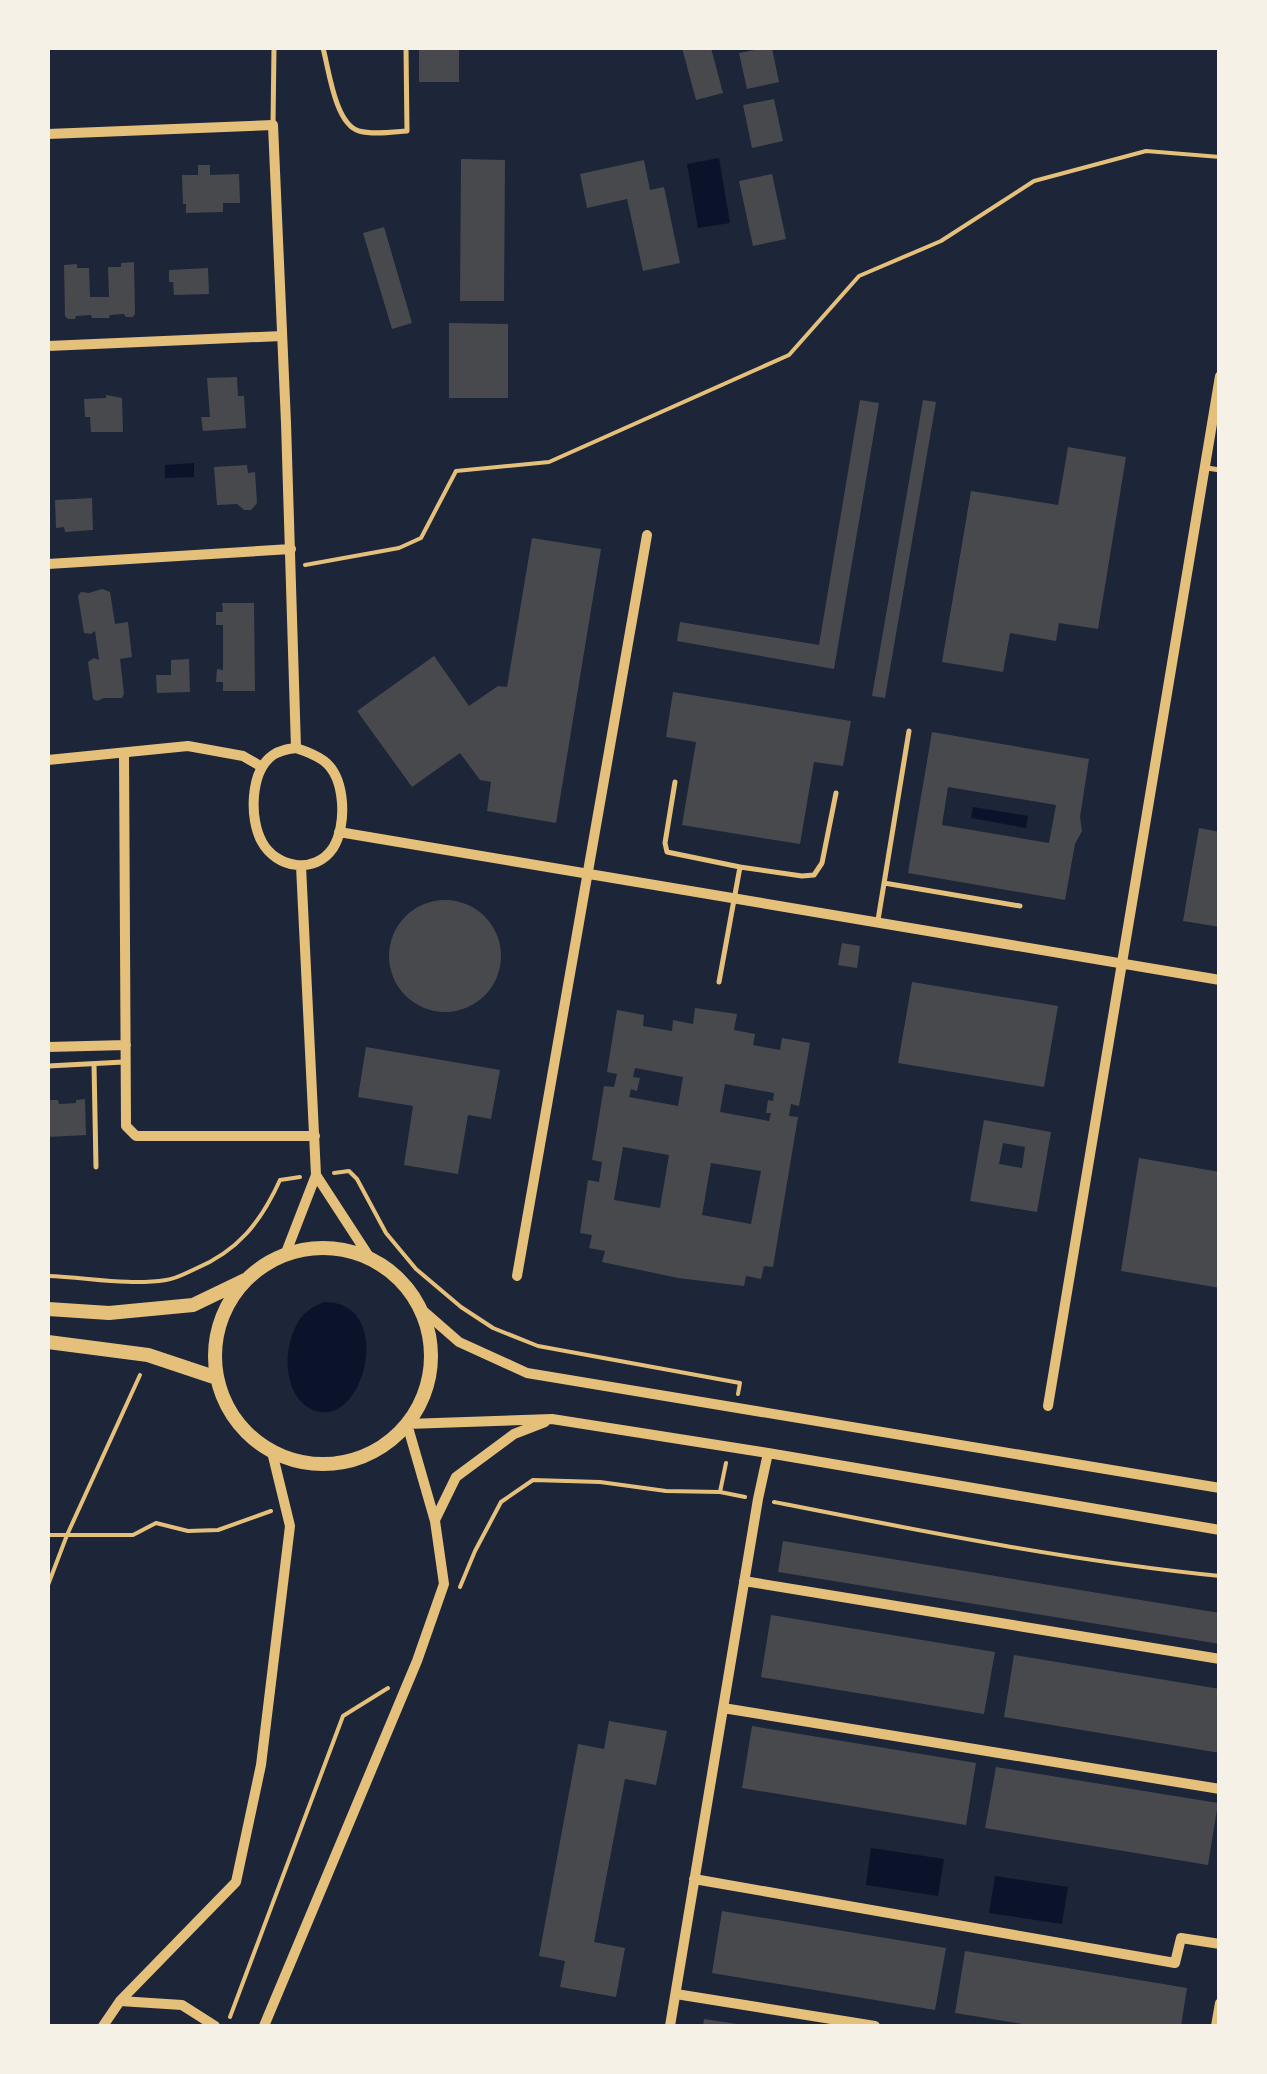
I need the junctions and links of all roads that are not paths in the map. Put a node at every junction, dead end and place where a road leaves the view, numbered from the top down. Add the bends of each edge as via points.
1 (274, 48) edge
2 (323, 48) edge
3 (406, 48) edge
4 (273, 125) junction
5 (48, 134) edge
6 (282, 336) junction
7 (48, 346) edge
8 (1220, 376) edge
9 (1204, 467) junction
10 (1220, 470) edge
11 (647, 535) dead end
12 (290, 548) junction
13 (48, 564) edge
14 (909, 731) dead end
15 (296, 748) junction
16 (124, 752) junction
17 (48, 760) edge
18 (262, 767) junction
19 (675, 782) dead end
20 (836, 793) dead end
21 (339, 832) junction
22 (301, 866) junction
23 (740, 867) junction
24 (588, 874) junction
25 (884, 883) junction
26 (734, 898) junction
27 (1020, 906) dead end
28 (878, 923) junction
29 (1121, 963) junction
30 (1220, 980) edge
31 (719, 982) dead end
32 (126, 1045) junction
33 (48, 1048) edge
34 (126, 1062) junction
35 (94, 1064) junction
36 (48, 1066) edge
37 (315, 1136) junction
38 (96, 1166) dead end
39 (316, 1175) junction
40 (285, 1255) junction
41 (370, 1258) junction
42 (517, 1276) dead end
43 (246, 1280) junction
44 (48, 1308) edge
45 (420, 1308) junction
46 (48, 1342) edge
47 (217, 1378) junction
48 (1048, 1406) dead end
49 (552, 1419) junction
50 (407, 1424) junction
51 (272, 1452) junction
52 (768, 1452) junction
53 (1220, 1488) edge
54 (435, 1521) junction
55 (1220, 1530) edge
56 (744, 1582) junction
57 (1220, 1659) edge
58 (723, 1708) junction
59 (1220, 1789) edge
60 (694, 1879) junction
61 (1220, 1944) edge
62 (676, 1994) junction
63 (120, 2001) junction
64 (1220, 2003) edge
65 (103, 2026) edge
66 (215, 2026) edge
67 (264, 2026) edge
68 (670, 2026) edge
69 (876, 2026) edge
70 (1216, 2026) edge

1 - 4 lane
2 - 3 lane via 345,122 358,131 382,132 407,131
4 - 5 street
4 - 6 street
6 - 7 street
6 - 12 street
8 - 9 street
9 - 10 lane
9 - 29 street
11 - 24 street
12 - 13 street
12 - 15 street
14 - 25 lane
15 - 18 street via 271,756
15 - 21 street via 334,772
16 - 17 street
16 - 18 street via 188,746 242,756
16 - 32 street
18 - 22 street via 255,798 260,838 267,850
19 - 23 lane via 667,852
20 - 23 lane via 814,875
21 - 22 street via 324,858
21 - 24 street
22 - 37 street
23 - 26 lane
24 - 26 street
24 - 42 street
25 - 27 lane
25 - 28 lane
26 - 28 street
26 - 31 lane
28 - 29 street
29 - 30 street
29 - 48 street
32 - 33 street
32 - 34 street
34 - 35 lane
34 - 37 street via 126,1126 136,1136
35 - 36 lane
35 - 38 lane
37 - 39 street
39 - 40 street
39 - 41 street
40 - 41 street via 336,1248
40 - 43 street
41 - 45 street via 399,1279
43 - 44 street via 193,1305 109,1313
43 - 47 street via 226,1309 216,1343
45 - 50 street via 430,1365
45 - 53 street via 459,1342 527,1373
46 - 47 street via 148,1355
47 - 51 street via 246,1433
49 - 50 street
49 - 52 street
49 - 54 street via 514,1434 456,1477
50 - 51 street via 362,1457 332,1464
50 - 54 street
51 - 63 street via 290,1526 261,1765 236,1882
52 - 55 street
52 - 56 street
54 - 67 street via 444,1584
56 - 57 street
56 - 58 street
58 - 59 street
58 - 60 street
60 - 61 street via 1175,1963 1180,1938
60 - 62 street
62 - 68 street
62 - 69 street
63 - 65 street
63 - 66 street via 182,2005
64 - 70 street

